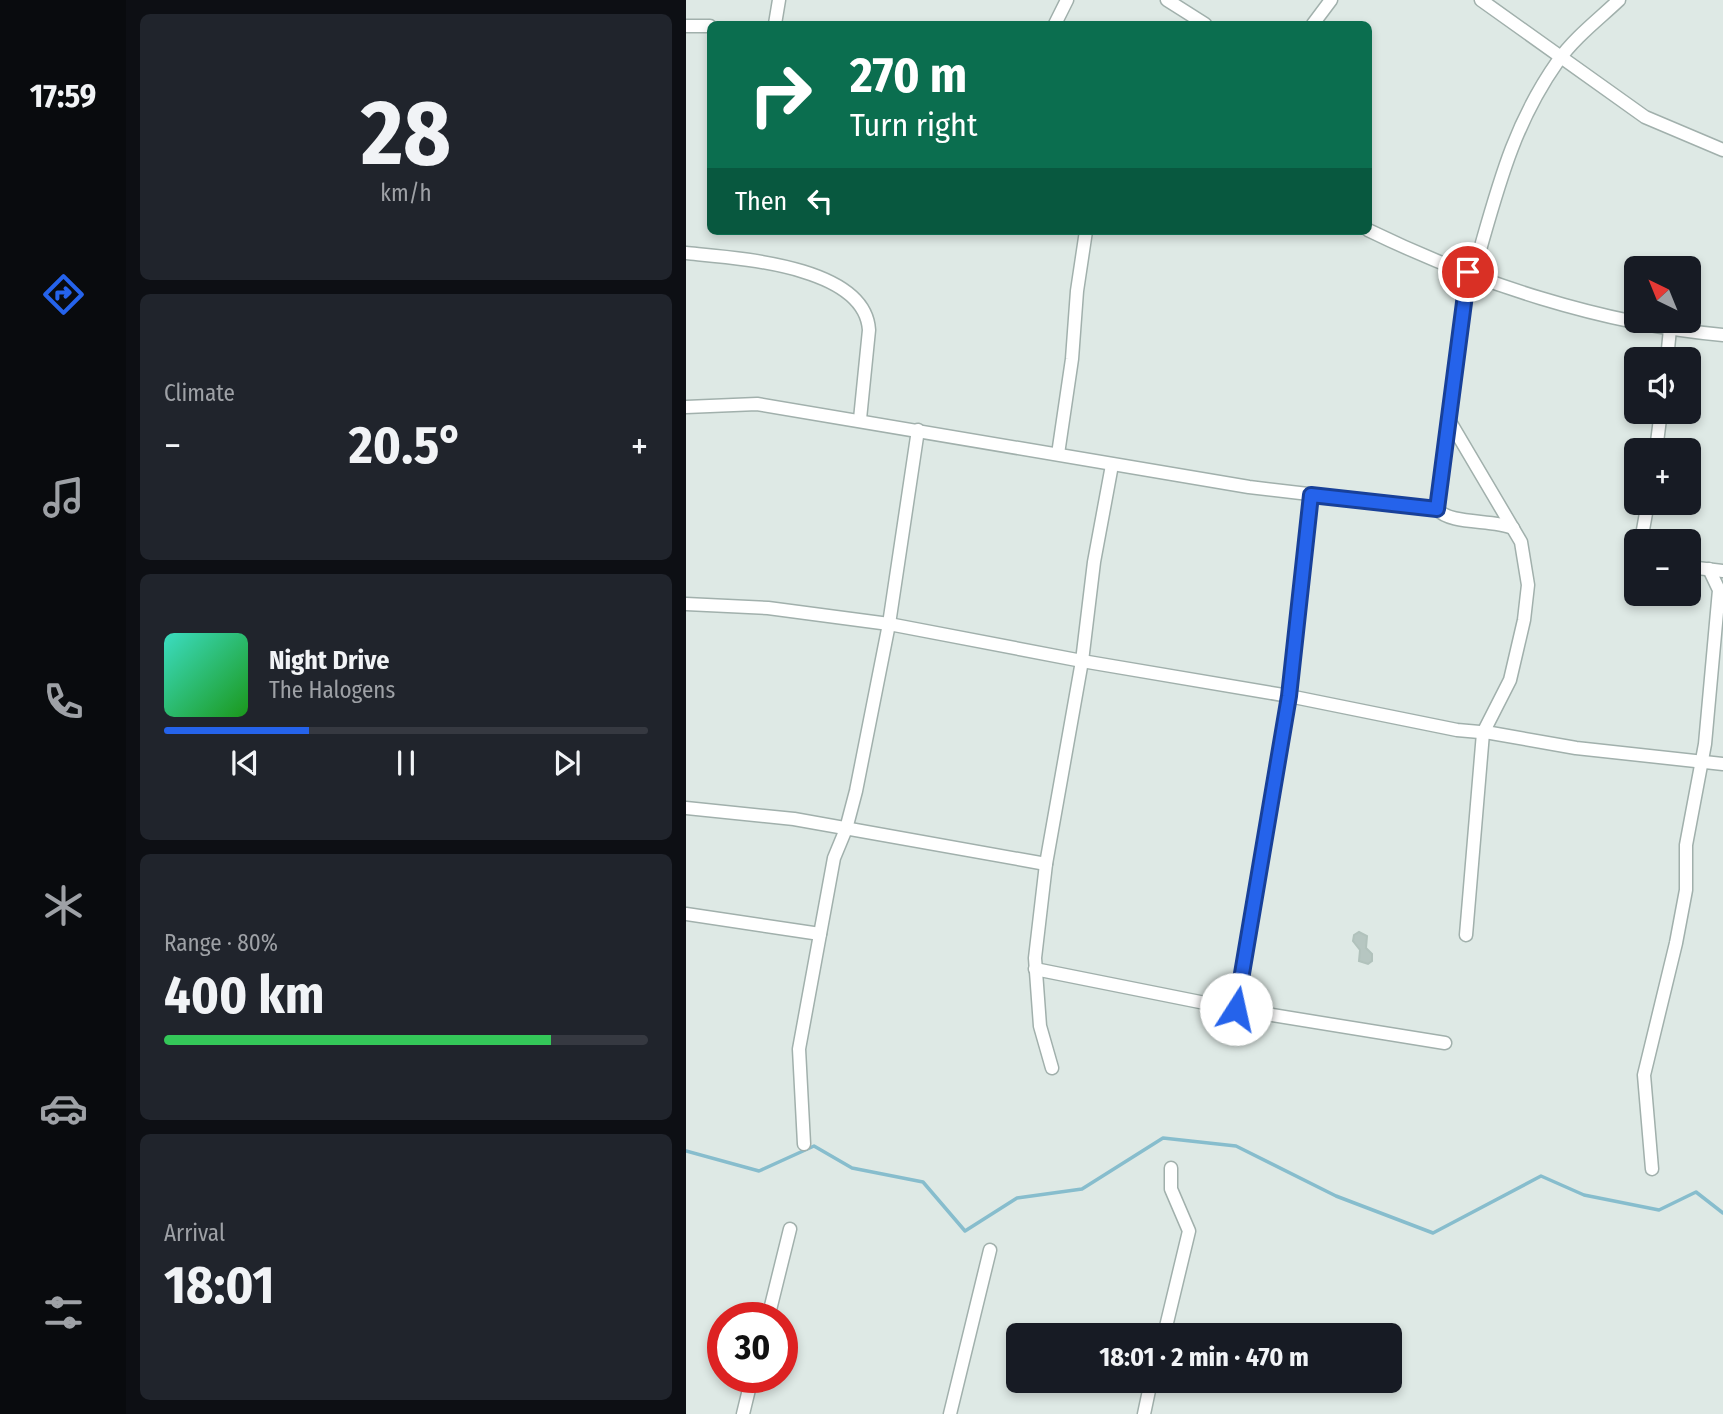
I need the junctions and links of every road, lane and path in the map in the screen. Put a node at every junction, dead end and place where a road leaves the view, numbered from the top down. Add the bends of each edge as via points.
1 (779, 0) edge
2 (1068, 0) edge
3 (1167, 0) edge
4 (1331, 0) edge
5 (1481, 0) edge
6 (1619, 0) edge
7 (776, 21) edge
8 (1057, 21) edge
9 (1200, 21) edge
10 (1315, 21) edge
11 (686, 26) edge
12 (707, 26) edge
13 (1559, 58) junction
14 (1723, 150) edge
15 (1372, 232) edge
16 (1085, 235) edge
17 (686, 253) edge
18 (1471, 273) junction
19 (1624, 319) edge
20 (1701, 333) edge
21 (1723, 335) edge
22 (686, 407) edge
23 (860, 419) junction
24 (1449, 420) junction
25 (918, 430) junction
26 (1058, 453) junction
27 (1112, 465) junction
28 (1311, 495) junction
29 (1437, 509) junction
30 (1513, 528) junction
31 (1701, 569) edge
32 (1709, 569) junction
33 (1723, 571) edge
34 (686, 604) edge
35 (889, 624) junction
36 (1082, 661) junction
37 (1289, 696) junction
38 (1483, 733) junction
39 (1701, 761) junction
40 (1723, 764) edge
41 (686, 808) edge
42 (846, 829) junction
43 (1046, 864) junction
44 (686, 914) edge
45 (820, 934) junction
46 (1466, 935) dead end
47 (1035, 969) junction
48 (1236, 1009) junction
49 (1445, 1043) dead end
50 (1052, 1068) dead end
51 (804, 1144) dead end
52 (1171, 1168) dead end
53 (1652, 1169) dead end
54 (790, 1229) dead end
55 (990, 1250) dead end
56 (772, 1302) edge
57 (1167, 1323) edge
58 (748, 1393) edge
59 (1148, 1393) edge
60 (743, 1414) edge
61 (950, 1414) edge
62 (1143, 1414) edge

1 - 7 street
2 - 8 street
3 - 9 street
4 - 10 street
5 - 13 street
6 - 13 street
11 - 12 street
13 - 14 street via 1645,117
13 - 18 street via 1520,123
15 - 18 street
16 - 26 street
17 - 23 street via 807,272 844,288 859,301 869,330
18 - 19 street via 1584,311
18 - 24 street
20 - 21 street
22 - 23 street via 757,404
23 - 25 street
24 - 29 street
24 - 30 street
25 - 26 street
25 - 35 street
26 - 27 street
27 - 28 street
27 - 36 street
28 - 29 street
28 - 37 street
29 - 30 street via 1448,518
30 - 38 street via 1521,542 1527,601 1510,680
31 - 32 street
32 - 33 street
32 - 39 street via 1719,590
34 - 35 street via 768,608
35 - 36 street
35 - 42 street
36 - 37 street
36 - 43 street
37 - 38 street
37 - 48 street
38 - 39 street
38 - 46 street
39 - 40 street
39 - 53 street via 1686,845 1686,890 1644,1075
41 - 42 street
42 - 43 street
42 - 45 street via 834,858
43 - 47 street
44 - 45 street
45 - 51 street via 799,1049
47 - 48 street
47 - 50 street via 1040,1026
48 - 49 street
52 - 57 street via 1171,1189 1189,1231
54 - 56 street
55 - 61 street
58 - 60 street
59 - 62 street

